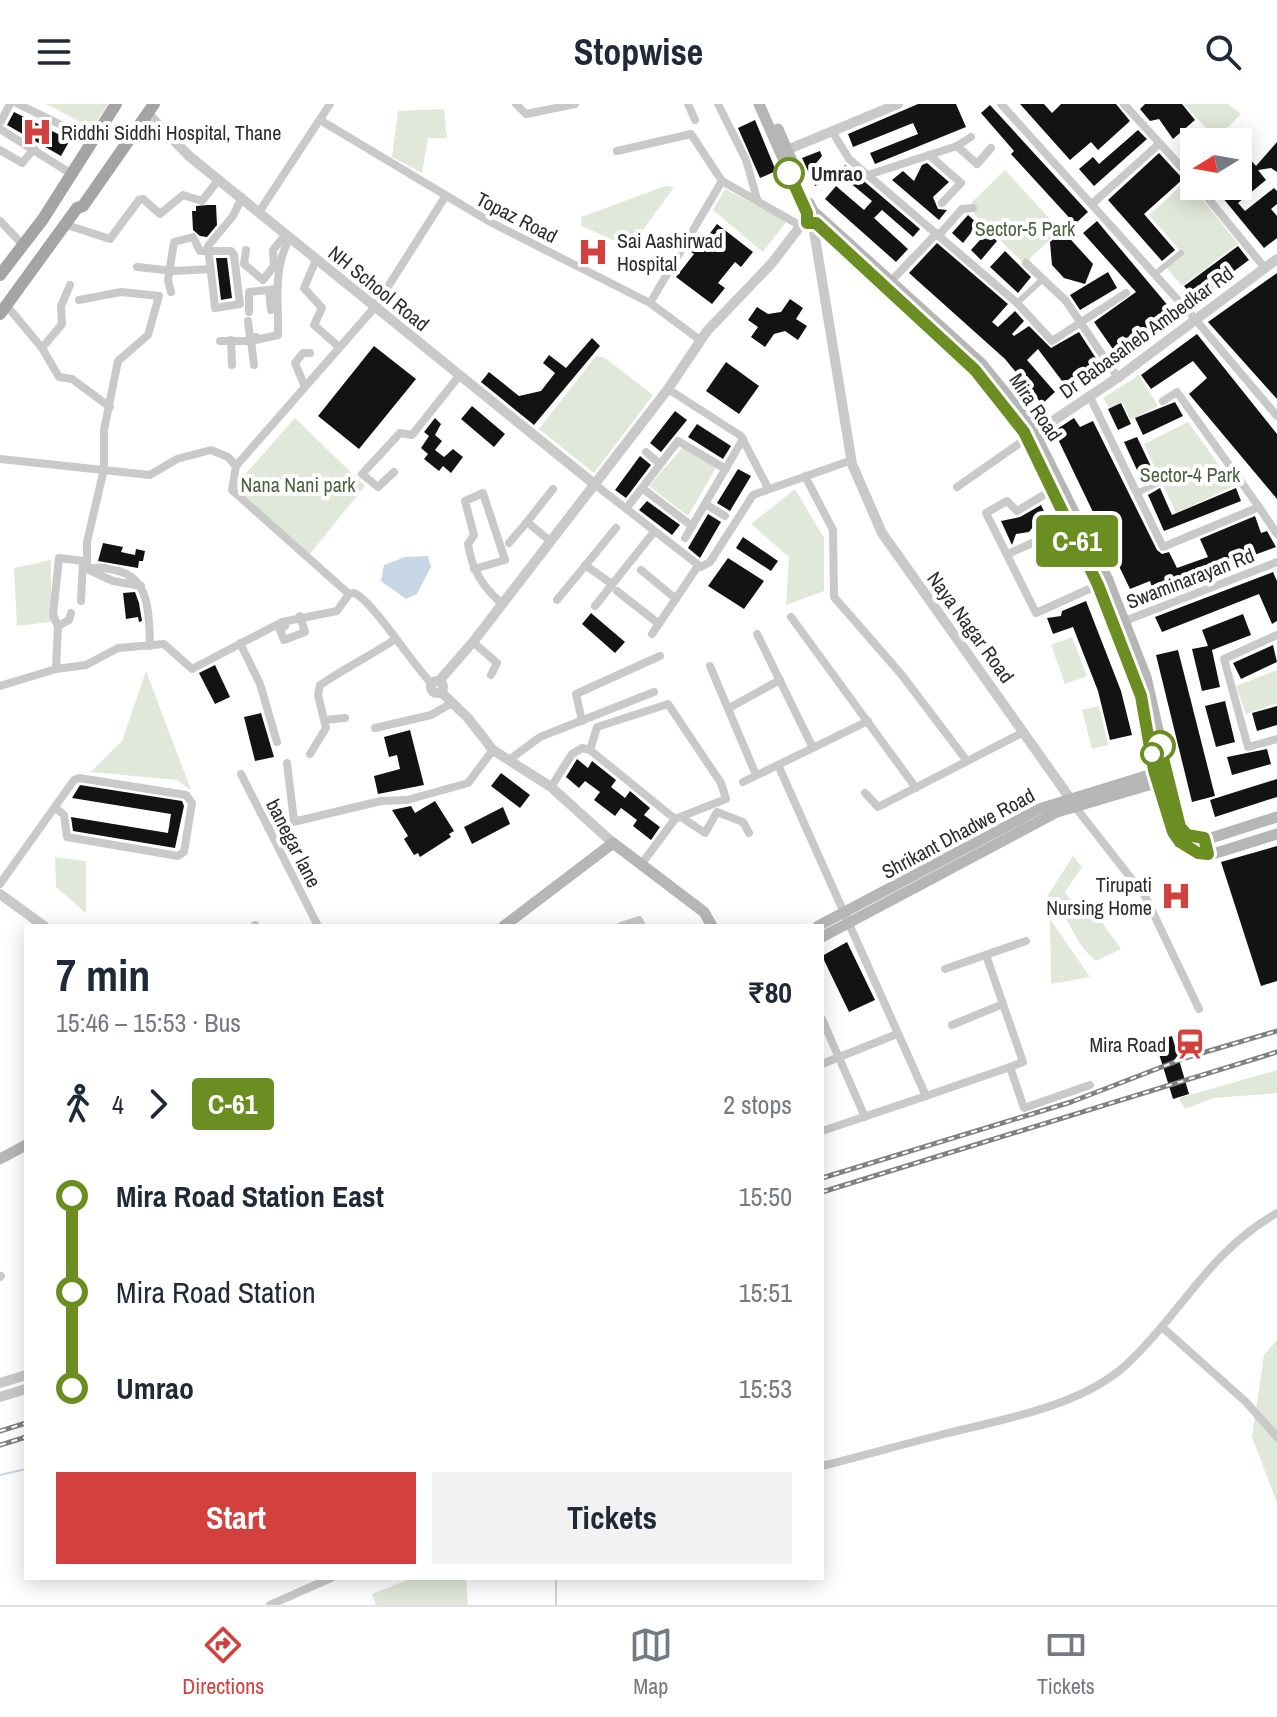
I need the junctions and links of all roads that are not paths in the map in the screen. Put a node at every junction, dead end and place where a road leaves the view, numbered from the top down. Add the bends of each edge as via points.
1 (10, 104) edge
2 (18, 104) edge
3 (116, 104) edge
4 (122, 104) edge
5 (332, 104) edge
6 (516, 104) edge
7 (575, 104) edge
8 (688, 104) edge
9 (718, 104) edge
10 (759, 104) edge
11 (766, 104) edge
12 (898, 104) edge
13 (1001, 104) edge
14 (1124, 104) edge
15 (150, 107) edge
16 (320, 120) junction
17 (695, 120) dead end
18 (0, 123) edge
19 (0, 129) edge
20 (833, 133) junction
21 (971, 137) dead end
22 (92, 140) junction
23 (1159, 144) junction
24 (957, 146) junction
25 (991, 148) dead end
26 (34, 149) junction
27 (0, 150) edge
28 (617, 151) dead end
29 (784, 152) junction
30 (929, 155) junction
31 (1180, 164) edge
32 (70, 173) junction
33 (868, 175) junction
34 (219, 179) junction
35 (722, 181) junction
36 (61, 192) junction
37 (242, 197) junction
38 (445, 197) junction
39 (757, 199) junction
40 (1209, 200) edge
41 (1092, 204) junction
42 (973, 208) dead end
43 (962, 209) junction
44 (259, 212) junction
45 (810, 219) junction
46 (0, 221) edge
47 (67, 225) junction
48 (938, 234) junction
49 (288, 236) junction
50 (23, 245) junction
51 (246, 250) dead end
52 (209, 252) junction
53 (1181, 253) dead end
54 (1277, 259) edge
55 (316, 260) junction
56 (1026, 263) dead end
57 (137, 267) dead end
58 (1264, 267) junction
59 (171, 269) junction
60 (211, 269) junction
61 (1155, 274) junction
62 (0, 275) edge
63 (1043, 279) junction
64 (892, 280) junction
65 (70, 285) dead end
66 (273, 290) junction
67 (171, 292) dead end
68 (1126, 293) dead end
69 (79, 300) dead end
70 (650, 303) junction
71 (1017, 303) junction
72 (375, 307) junction
73 (3, 310) edge
74 (275, 313) junction
75 (1195, 319) junction
76 (1081, 322) junction
77 (231, 340) junction
78 (700, 340) junction
79 (220, 341) dead end
80 (251, 341) junction
81 (339, 347) junction
82 (42, 348) junction
83 (310, 353) dead end
84 (232, 365) dead end
85 (254, 365) dead end
86 (459, 376) junction
87 (1118, 378) junction
88 (305, 387) junction
89 (668, 389) junction
90 (1090, 397) junction
91 (1163, 401) dead end
92 (110, 407) junction
93 (1277, 416) edge
94 (1032, 435) junction
95 (743, 439) junction
96 (646, 452) dead end
97 (0, 459) edge
98 (852, 460) junction
99 (660, 464) junction
100 (236, 466) junction
101 (104, 469) junction
102 (726, 469) junction
103 (394, 472) dead end
104 (805, 476) junction
105 (1162, 481) dead end
106 (593, 483) junction
107 (957, 487) dead end
108 (642, 488) junction
109 (768, 488) junction
110 (553, 489) dead end
111 (1052, 490) junction
112 (1137, 493) junction
113 (705, 504) junction
114 (629, 505) dead end
115 (1259, 507) junction
116 (725, 516) dead end
117 (527, 522) junction
118 (692, 526) junction
119 (1070, 526) junction
120 (616, 528) dead end
121 (653, 533) junction
122 (1277, 534) edge
123 (685, 538) dead end
124 (550, 541) junction
125 (509, 543) dead end
126 (1008, 554) junction
127 (1277, 562) edge
128 (585, 565) junction
129 (698, 566) junction
130 (474, 569) junction
131 (641, 570) dead end
132 (1098, 585) junction
133 (614, 588) junction
134 (349, 594) junction
135 (676, 599) junction
136 (557, 600) dead end
137 (81, 601) dead end
138 (502, 604) junction
139 (595, 606) dead end
140 (71, 613) dead end
141 (791, 617) dead end
142 (1119, 623) junction
143 (659, 624) junction
144 (58, 626) junction
145 (652, 634) dead end
146 (757, 634) dead end
147 (1277, 635) edge
148 (394, 640) junction
149 (473, 642) junction
150 (240, 643) junction
151 (150, 646) junction
152 (660, 656) dead end
153 (710, 666) dead end
154 (56, 669) junction
155 (491, 675) dead end
156 (780, 680) junction
157 (437, 685) junction
158 (0, 686) edge
159 (654, 692) dead end
160 (452, 703) junction
161 (729, 708) junction
162 (345, 718) dead end
163 (325, 720) junction
164 (582, 721) junction
165 (868, 721) junction
166 (375, 728) dead end
167 (1024, 732) junction
168 (1277, 739) edge
169 (277, 742) dead end
170 (813, 748) junction
171 (493, 750) junction
172 (590, 750) junction
173 (310, 754) dead end
174 (509, 760) junction
175 (967, 761) junction
176 (287, 763) dead end
177 (778, 765) junction
178 (241, 774) dead end
179 (756, 775) junction
180 (1160, 775) junction
181 (743, 782) dead end
182 (551, 787) junction
183 (916, 788) junction
184 (865, 793) dead end
185 (1073, 803) junction
186 (57, 809) junction
187 (1277, 817) edge
188 (678, 818) junction
189 (294, 821) junction
190 (268, 828) junction
191 (749, 833) dead end
192 (1277, 834) edge
193 (613, 843) junction
194 (643, 862) junction
195 (0, 884) edge
196 (0, 894) edge
197 (846, 918) junction
198 (41, 924) edge
199 (317, 924) edge
200 (507, 924) edge
201 (711, 924) edge
202 (824, 924) edge
203 (824, 935) edge
204 (1026, 941) dead end
205 (986, 955) junction
206 (945, 969) dead end
207 (1003, 1004) junction
208 (1199, 1009) dead end
209 (824, 1023) edge
210 (952, 1025) dead end
211 (897, 1034) junction
212 (840, 1057) junction
213 (824, 1063) edge
214 (1010, 1067) junction
215 (1090, 1085) dead end
216 (926, 1096) junction
217 (865, 1117) junction
218 (824, 1130) edge
219 (24, 1146) edge
220 (0, 1159) edge
221 (1277, 1213) edge
222 (1162, 1327) junction
223 (24, 1376) edge
224 (0, 1383) edge
225 (24, 1390) edge
226 (0, 1397) edge
227 (1277, 1437) edge
228 (824, 1466) edge
229 (326, 1580) edge
230 (270, 1605) edge

1 - 18 street
2 - 22 street
3 - 22 main road
4 - 36 main road
5 - 16 street
6 - 7 street via 526,114
8 - 17 street
9 - 39 street via 746,160
10 - 29 main road, Mira Road
11 - 29 main road, Mira Road
12 - 20 street
13 - 41 street
14 - 23 street
15 - 34 street, NH School Road via 169,139
15 - 47 main road
16 - 38 street, Topaz Road
16 - 44 street
19 - 26 street
20 - 29 street
20 - 33 street via 849,159
21 - 24 street
22 - 32 main road
23 - 31 street
23 - 41 street
24 - 25 street via 977,164
24 - 30 street
26 - 27 street via 22,163
26 - 32 street
28 - 35 street via 691,134
29 - 45 main road, Mira Road
30 - 33 street
30 - 43 street via 961,183 945,199
32 - 36 main road
33 - 48 street
34 - 37 street, NH School Road
34 - 47 street via 202,201 183,195 160,214 139,200 110,239
35 - 39 street
35 - 70 street
36 - 50 main road
37 - 44 street, NH School Road
37 - 52 street
38 - 70 street, Topaz Road
38 - 72 street
39 - 45 street
40 - 58 street
41 - 61 street
42 - 43 street
43 - 48 street
44 - 49 street, NH School Road
45 - 64 main road, Mira Road
45 - 78 street
45 - 94 main road, Mira Road via 975,370
45 - 98 street, Naya Nagar Road
46 - 50 street
47 - 73 main road
48 - 64 street
48 - 71 street
49 - 51 street via 273,250 274,266 263,280 244,264
49 - 55 street, NH School Road
49 - 66 street
50 - 62 main road
52 - 59 street via 200,251 193,237 177,239
52 - 60 street
52 - 60 street via 234,255 238,306 217,310
53 - 61 street
54 - 58 street, Dr Babasaheb Ambedkar Rd
55 - 72 street, NH School Road
55 - 81 street via 304,288 322,308 314,325
56 - 63 street
57 - 59 street
58 - 75 street, Dr Babasaheb Ambedkar Rd
59 - 60 street
59 - 67 street
61 - 75 street
63 - 71 street
63 - 76 street
64 - 94 main road, Mira Road via 987,369
65 - 82 street via 61,306 62,324
66 - 74 street
66 - 74 street via 249,292 252,338 275,334
68 - 76 street
69 - 92 street via 121,292 159,296 148,335 118,361
70 - 78 street, Topaz Road
71 - 76 street via 1052,341
72 - 81 street
72 - 86 street, NH School Road
73 - 82 street
74 - 80 street via 276,338
75 - 87 street, Dr Babasaheb Ambedkar Rd
75 - 93 street
76 - 87 street
77 - 79 street
77 - 80 street
77 - 84 street
78 - 89 street
80 - 85 street
81 - 88 street
82 - 92 street via 59,377 72,379
83 - 88 street via 295,363
86 - 103 street via 412,435 400,433 362,471 378,487
86 - 106 street, NH School Road
87 - 90 street, Dr Babasaheb Ambedkar Rd
88 - 100 street
89 - 95 street
89 - 106 street
90 - 94 street, Dr Babasaheb Ambedkar Rd
90 - 112 street
91 - 115 street via 1177,392
92 - 101 street
94 - 107 street
94 - 111 main road, Mira Road
94 - 142 main road, Mira Road
95 - 102 street
95 - 109 street
96 - 99 street
97 - 101 street
98 - 104 street
98 - 167 street, Naya Nagar Road via 882,533
99 - 102 street via 679,441
99 - 108 street
100 - 101 street via 211,450 177,459 150,475
100 - 134 street via 232,490
101 - 151 street via 92,514 87,569 141,586
102 - 113 street
104 - 109 street
104 - 175 street via 833,530 834,597
105 - 112 street
106 - 121 street
106 - 124 street
108 - 114 street
108 - 118 street
109 - 129 street via 753,495 710,562
110 - 117 street
111 - 119 main road, Mira Road
111 - 126 street via 1017,511 1007,501 986,513
112 - 115 street via 1163,547
113 - 116 street
113 - 118 street
115 - 122 street
117 - 124 street
117 - 125 street
118 - 123 street
119 - 126 street
119 - 132 main road, Mira Road
120 - 128 street
121 - 129 street
121 - 133 street
124 - 138 street
126 - 132 street via 1036,613
127 - 142 street, Swaminarayan Rd
128 - 133 street
128 - 136 street
129 - 135 street
130 - 130 street via 468,544 474,535 465,501 486,494 506,565
130 - 138 street
131 - 135 street
132 - 142 main road, Mira Road
133 - 139 street
133 - 143 street
134 - 148 street via 362,596
134 - 150 street via 337,611 300,617
135 - 143 street
137 - 144 street via 83,561 59,558 53,615
138 - 149 street
140 - 144 street
141 - 165 street
142 - 180 main road, Mira Road via 1146,677
143 - 145 street
144 - 154 street
146 - 156 street
147 - 168 street via 1224,659 1248,747
148 - 157 street
148 - 163 street via 320,685
149 - 155 street via 497,663
149 - 157 street
150 - 151 street via 192,669 164,644
150 - 169 street via 260,684
151 - 154 street via 118,648 86,665
152 - 164 street via 576,694
153 - 161 street
154 - 158 street
156 - 161 street
156 - 170 street
157 - 160 street
159 - 164 street
160 - 166 street via 431,715
160 - 171 street
161 - 179 street
162 - 163 street
163 - 173 street via 326,728
164 - 174 street via 540,737
165 - 170 street
165 - 183 street
167 - 175 street
167 - 185 street, Naya Nagar Road
170 - 177 street
171 - 174 street
171 - 189 street via 468,783
172 - 182 street via 572,754
172 - 188 street
172 - 188 street via 597,727 668,704 721,783 726,799
174 - 182 street
175 - 183 street
176 - 189 street
177 - 179 street
177 - 197 street
178 - 190 street, banegar lane
179 - 181 street
180 - 185 main road, Shrikant Dhadwe Road
180 - 187 main road via 1187,835 1204,838
180 - 192 main road via 1173,832 1198,853
182 - 193 street
183 - 184 street via 878,807
185 - 197 main road, Shrikant Dhadwe Road via 1039,809
185 - 208 street, Naya Nagar Road via 1145,896
186 - 186 street via 79,778 186,795 192,803 184,852 178,856 67,837 64,815
186 - 195 street
188 - 191 street via 705,833 717,812 743,822
188 - 194 street
189 - 190 street
190 - 199 street, banegar lane
193 - 194 main road
193 - 200 main road
194 - 201 main road via 704,912
196 - 198 street
197 - 202 main road, Shrikant Dhadwe Road
197 - 203 main road, Shrikant Dhadwe Road
197 - 211 street
204 - 205 street
205 - 206 street
205 - 207 street
207 - 210 street
207 - 214 street via 1023,1062
209 - 212 street
211 - 212 street
211 - 216 street
212 - 213 street
212 - 217 street
214 - 215 street via 1024,1108
214 - 216 street
216 - 217 street
217 - 218 street
219 - 220 main road
221 - 222 street via 1218,1257
222 - 227 street
222 - 228 street via 1125,1366 1050,1405
223 - 224 street
225 - 226 street
229 - 230 street

